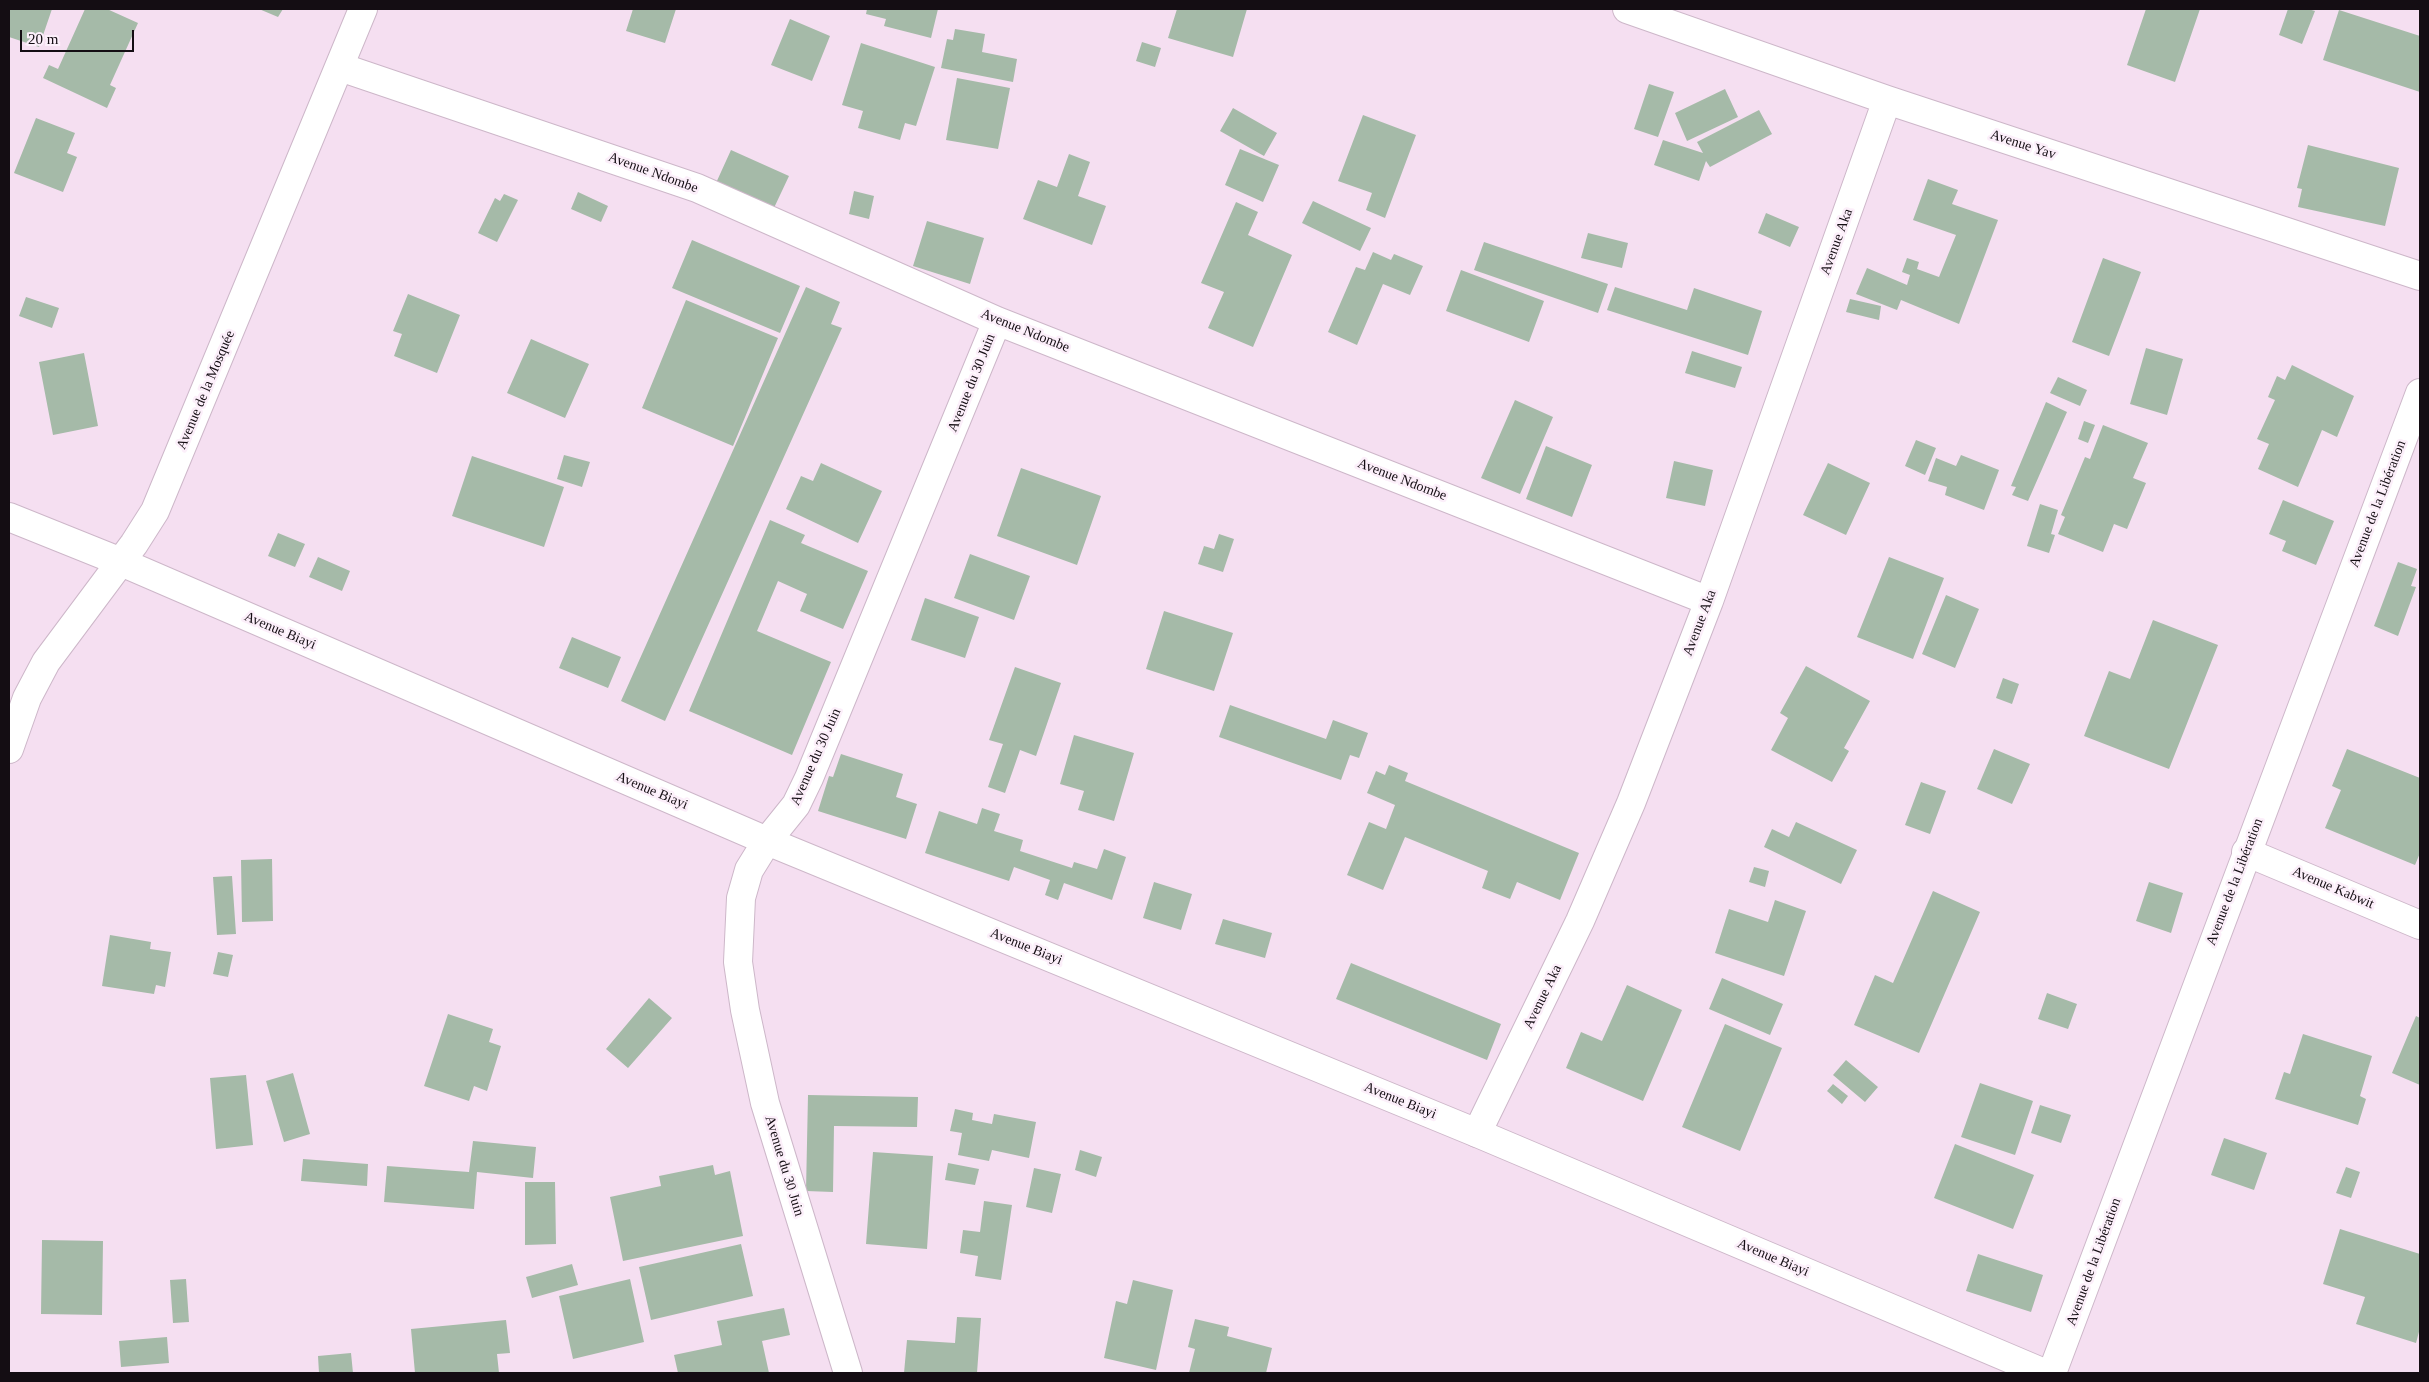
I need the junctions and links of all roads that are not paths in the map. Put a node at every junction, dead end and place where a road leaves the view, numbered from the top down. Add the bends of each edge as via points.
1 (363, 9) edge
2 (1627, 9) edge
3 (340, 68) junction
4 (1888, 100) junction
5 (2420, 276) edge
6 (997, 321) junction
7 (2420, 393) edge
8 (9, 517) edge
9 (121, 562) junction
10 (1709, 601) junction
11 (9, 749) edge
12 (767, 841) junction
13 (2246, 852) junction
14 (2420, 925) edge
15 (1477, 1133) junction
16 (848, 1373) edge
17 (2044, 1373) edge
18 (2052, 1373) edge

1 - 3 street, Avenue de la Mosquée
2 - 4 street, Avenue Yav
3 - 6 street, Avenue Ndombe via 697,188
3 - 9 street, Avenue de la Mosquée via 155,511
4 - 5 street, Avenue Yav
4 - 10 street, Avenue Aka
6 - 10 street, Avenue Ndombe
6 - 12 street, Avenue du 30 Juin via 809,778 796,805
7 - 13 street, Avenue de la Libération
8 - 9 street, Avenue Biayi
9 - 11 street, Avenue de la Mosquée via 46,662 27,698
9 - 12 street, Avenue Biayi
10 - 15 street, Avenue Aka via 1631,803 1588,903
12 - 15 street, Avenue Biayi
12 - 16 street, Avenue du 30 Juin via 750,870 741,898 738,962 745,1010 765,1103
13 - 14 street, Avenue Kabwit
13 - 18 street, Avenue de la Libération
15 - 17 street, Avenue Biayi

